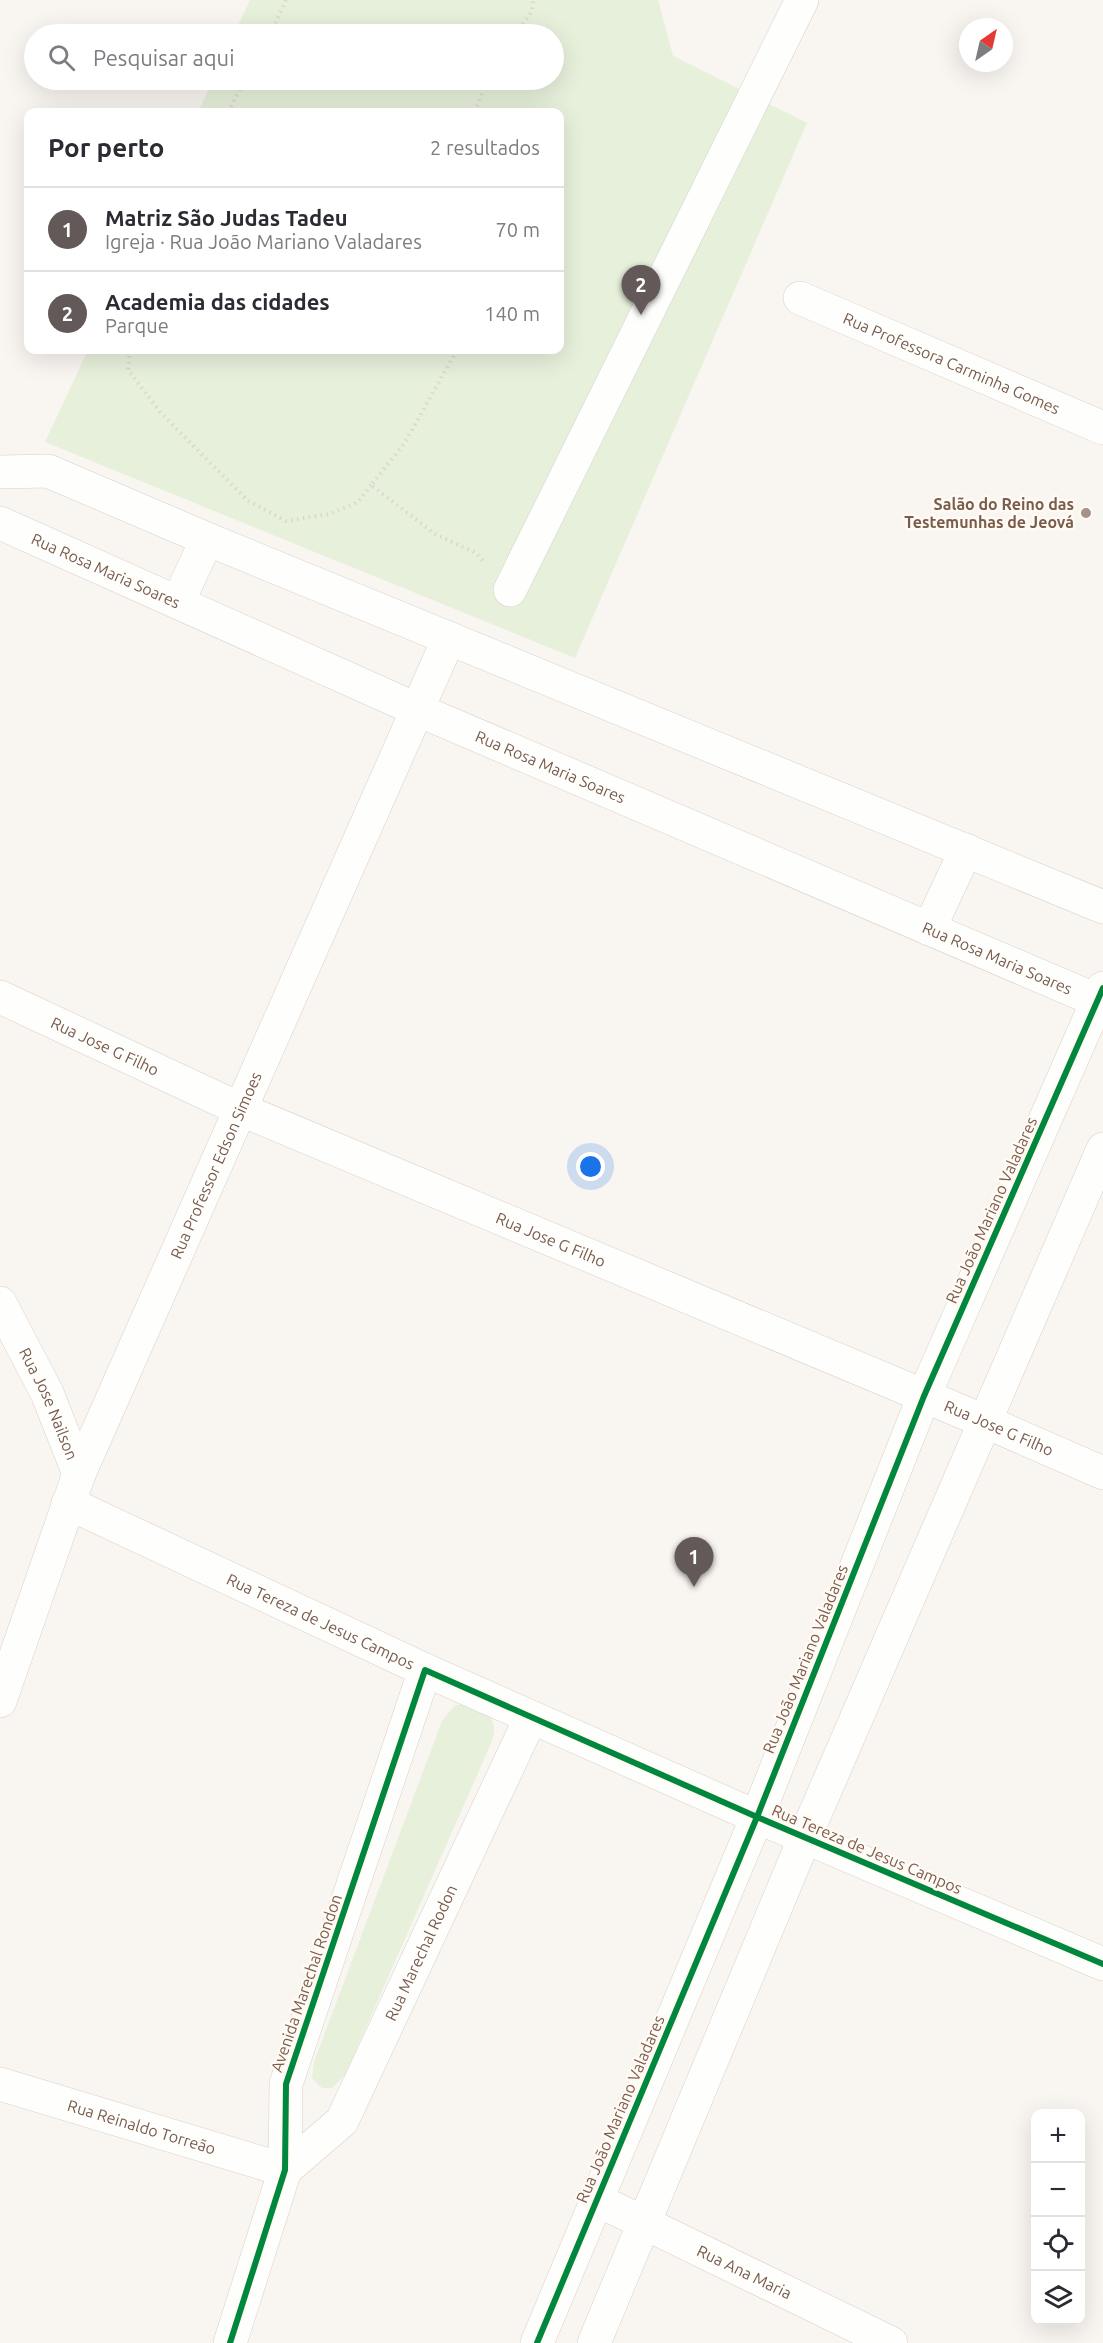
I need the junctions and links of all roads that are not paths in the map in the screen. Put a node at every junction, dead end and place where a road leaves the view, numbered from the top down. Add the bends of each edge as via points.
1 (802, 0) edge
2 (800, 298) dead end
3 (1103, 428) edge
4 (1, 472) edge
5 (0, 523) edge
6 (207, 539) junction
7 (510, 590) road end
8 (178, 602) junction
9 (449, 638) junction
10 (418, 710) junction
11 (966, 850) junction
12 (1103, 907) edge
13 (929, 929) junction
14 (1101, 997) edge
15 (0, 998) edge
16 (242, 1110) junction
17 (1103, 1149) edge
18 (0, 1303) edge
19 (924, 1396) junction
20 (984, 1421) junction
21 (1103, 1473) edge
22 (74, 1489) junction
23 (424, 1670) junction
24 (0, 1701) edge
25 (531, 1717) junction
26 (757, 1817) junction
27 (805, 1837) junction
28 (1103, 1964) edge
29 (0, 2084) edge
30 (285, 2170) junction
31 (597, 2200) junction
32 (644, 2222) junction
33 (230, 2343) edge
34 (537, 2343) edge
35 (594, 2343) edge
36 (891, 2343) edge

1 - 7 street
2 - 3 street, Rua Professora Carminha Gomes
4 - 6 street via 48,471
5 - 8 street, Rua Rosa Maria Soares
6 - 8 street
6 - 9 street
8 - 10 street, Rua Rosa Maria Soares
9 - 10 street, Rua Professor Edson Simoes
9 - 11 street
10 - 13 street, Rua Rosa Maria Soares
10 - 16 street, Rua Professor Edson Simoes
11 - 12 street
11 - 13 street
13 - 14 street, Rua Rosa Maria Soares
14 - 19 street, Rua João Mariano Valadares
15 - 16 street, Rua Jose G Filho
16 - 19 street, Rua Jose G Filho
16 - 22 street, Rua Professor Edson Simoes
17 - 20 street
18 - 22 street, Rua Jose Nailson via 47,1393
19 - 20 street, Rua Jose G Filho
19 - 26 street, Rua João Mariano Valadares
20 - 21 street, Rua Jose G Filho
20 - 27 street
22 - 23 street, Rua Tereza de Jesus Campos
22 - 24 street, Rua Professor Edson Simoes
23 - 25 street, Rua Tereza de Jesus Campos
23 - 30 street, Avenida Marechal Rondon via 286,2084
25 - 26 street, Rua Tereza de Jesus Campos
25 - 30 street, Rua Marechal Rodon via 342,2121
26 - 27 street, Rua Tereza de Jesus Campos
26 - 31 street, Rua João Mariano Valadares
27 - 28 street, Rua Tereza de Jesus Campos
27 - 32 street
29 - 30 street, Rua Reinaldo Torreão
30 - 33 street, Avenida Marechal Rondon
31 - 32 street, Rua Ana Maria
31 - 34 street, Rua João Mariano Valadares
32 - 35 street
32 - 36 street, Rua Ana Maria

